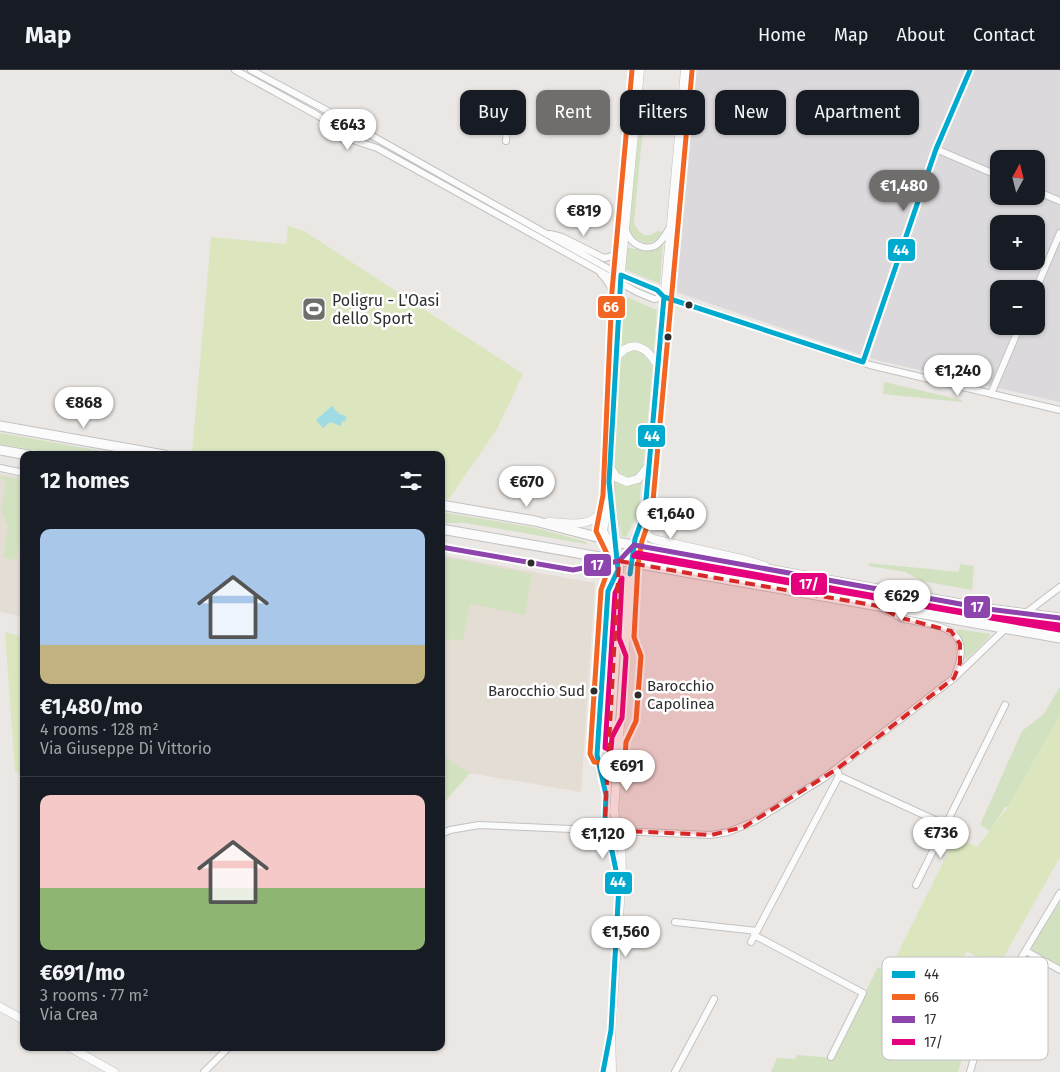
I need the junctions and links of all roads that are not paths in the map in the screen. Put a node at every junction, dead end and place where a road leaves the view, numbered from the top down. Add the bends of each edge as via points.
1 (235, 70) edge
2 (251, 70) edge
3 (640, 70) edge
4 (685, 70) edge
5 (970, 70) edge
6 (341, 118) junction
7 (336, 127) junction
8 (360, 129) junction
9 (506, 135) edge
10 (353, 140) junction
11 (506, 141) dead end
12 (936, 149) junction
13 (990, 172) edge
14 (1045, 195) edge
15 (1060, 201) edge
16 (506, 216) junction
17 (670, 227) junction
18 (626, 229) junction
19 (1060, 232) edge
20 (546, 234) junction
21 (625, 241) junction
22 (598, 271) junction
23 (621, 279) junction
24 (1040, 280) edge
25 (664, 297) junction
26 (617, 327) junction
27 (1016, 335) edge
28 (616, 358) junction
29 (863, 362) junction
30 (658, 366) junction
31 (991, 394) junction
32 (1060, 410) edge
33 (0, 426) edge
34 (0, 450) edge
35 (141, 451) edge
36 (20, 454) edge
37 (610, 466) junction
38 (649, 466) junction
39 (0, 468) edge
40 (20, 472) edge
41 (609, 482) junction
42 (610, 496) junction
43 (445, 506) edge
44 (644, 511) junction
45 (535, 521) junction
46 (445, 530) edge
47 (606, 540) junction
48 (616, 542) junction
49 (634, 545) junction
50 (445, 548) edge
51 (619, 562) junction
52 (631, 563) junction
53 (773, 570) junction
54 (1060, 587) edge
55 (878, 606) junction
56 (1024, 613) junction
57 (1060, 618) edge
58 (1005, 629) junction
59 (1060, 638) edge
60 (954, 678) junction
61 (1005, 705) dead end
62 (837, 769) junction
63 (839, 776) junction
64 (946, 824) junction
65 (608, 830) junction
66 (619, 831) junction
67 (445, 832) edge
68 (619, 885) junction
69 (916, 885) dead end
70 (1060, 893) edge
71 (675, 922) dead end
72 (756, 933) junction
73 (751, 942) dead end
74 (1026, 951) junction
75 (1022, 957) edge
76 (1037, 957) edge
77 (1048, 963) edge
78 (1060, 970) edge
79 (714, 999) dead end
80 (0, 1006) edge
81 (20, 1018) edge
82 (611, 1030) junction
83 (76, 1051) edge
84 (225, 1051) edge
85 (831, 1057) dead end
86 (114, 1072) edge
87 (204, 1072) edge
88 (603, 1072) edge
89 (612, 1072) edge
90 (675, 1072) edge

1 - 7 street
2 - 6 street
3 - 18 street
4 - 17 street
5 - 12 street
6 - 7 street
6 - 8 street via 356,118
7 - 10 street via 341,138
8 - 10 street
8 - 16 street
9 - 11 street
10 - 16 street via 377,148
12 - 13 street
12 - 29 street
14 - 15 street
16 - 20 street
16 - 22 street
17 - 18 street via 661,241 649,247 636,245 627,236
17 - 25 street
18 - 21 street
19 - 24 street
20 - 21 street via 562,237 604,258 613,256
20 - 23 street
21 - 23 street
22 - 23 street
22 - 26 street via 612,289
23 - 25 street via 657,290
23 - 26 street
25 - 29 street
25 - 30 street
26 - 28 street
27 - 31 street
28 - 30 street via 627,348 640,347 648,351
28 - 37 street
29 - 31 street
30 - 38 street
31 - 32 street
33 - 35 main road
34 - 36 main road
37 - 38 street via 616,477 627,482 638,479
37 - 41 street
38 - 44 street
39 - 40 street
41 - 42 street
41 - 45 street via 601,510 587,522
42 - 47 street via 603,531
42 - 48 street
43 - 45 main road
44 - 49 street
44 - 53 street via 647,535 652,539 746,560
45 - 47 main road
46 - 51 main road
47 - 48 main road
47 - 51 street
48 - 49 main road
48 - 51 street
49 - 51 street
49 - 52 street
49 - 53 main road
50 - 51 street via 573,570
51 - 52 main road
51 - 65 street via 605,817
52 - 55 main road
52 - 66 street via 614,812
53 - 56 main road
54 - 56 street
55 - 58 main road
55 - 60 street via 898,617 951,631 961,650
56 - 57 main road
56 - 58 street
58 - 59 main road
58 - 60 street
60 - 62 street
61 - 64 street
62 - 63 street
62 - 66 street via 765,816 728,832 711,835
63 - 64 street
63 - 72 street
64 - 69 street
65 - 66 street
65 - 67 street via 479,825
65 - 68 street
66 - 68 street via 622,849
68 - 82 street
70 - 74 street
71 - 72 street
72 - 73 street
72 - 85 street via 863,993
74 - 75 street
74 - 76 street
77 - 78 street
79 - 90 street
80 - 81 street
82 - 88 street
82 - 89 street
83 - 86 street
84 - 87 street

